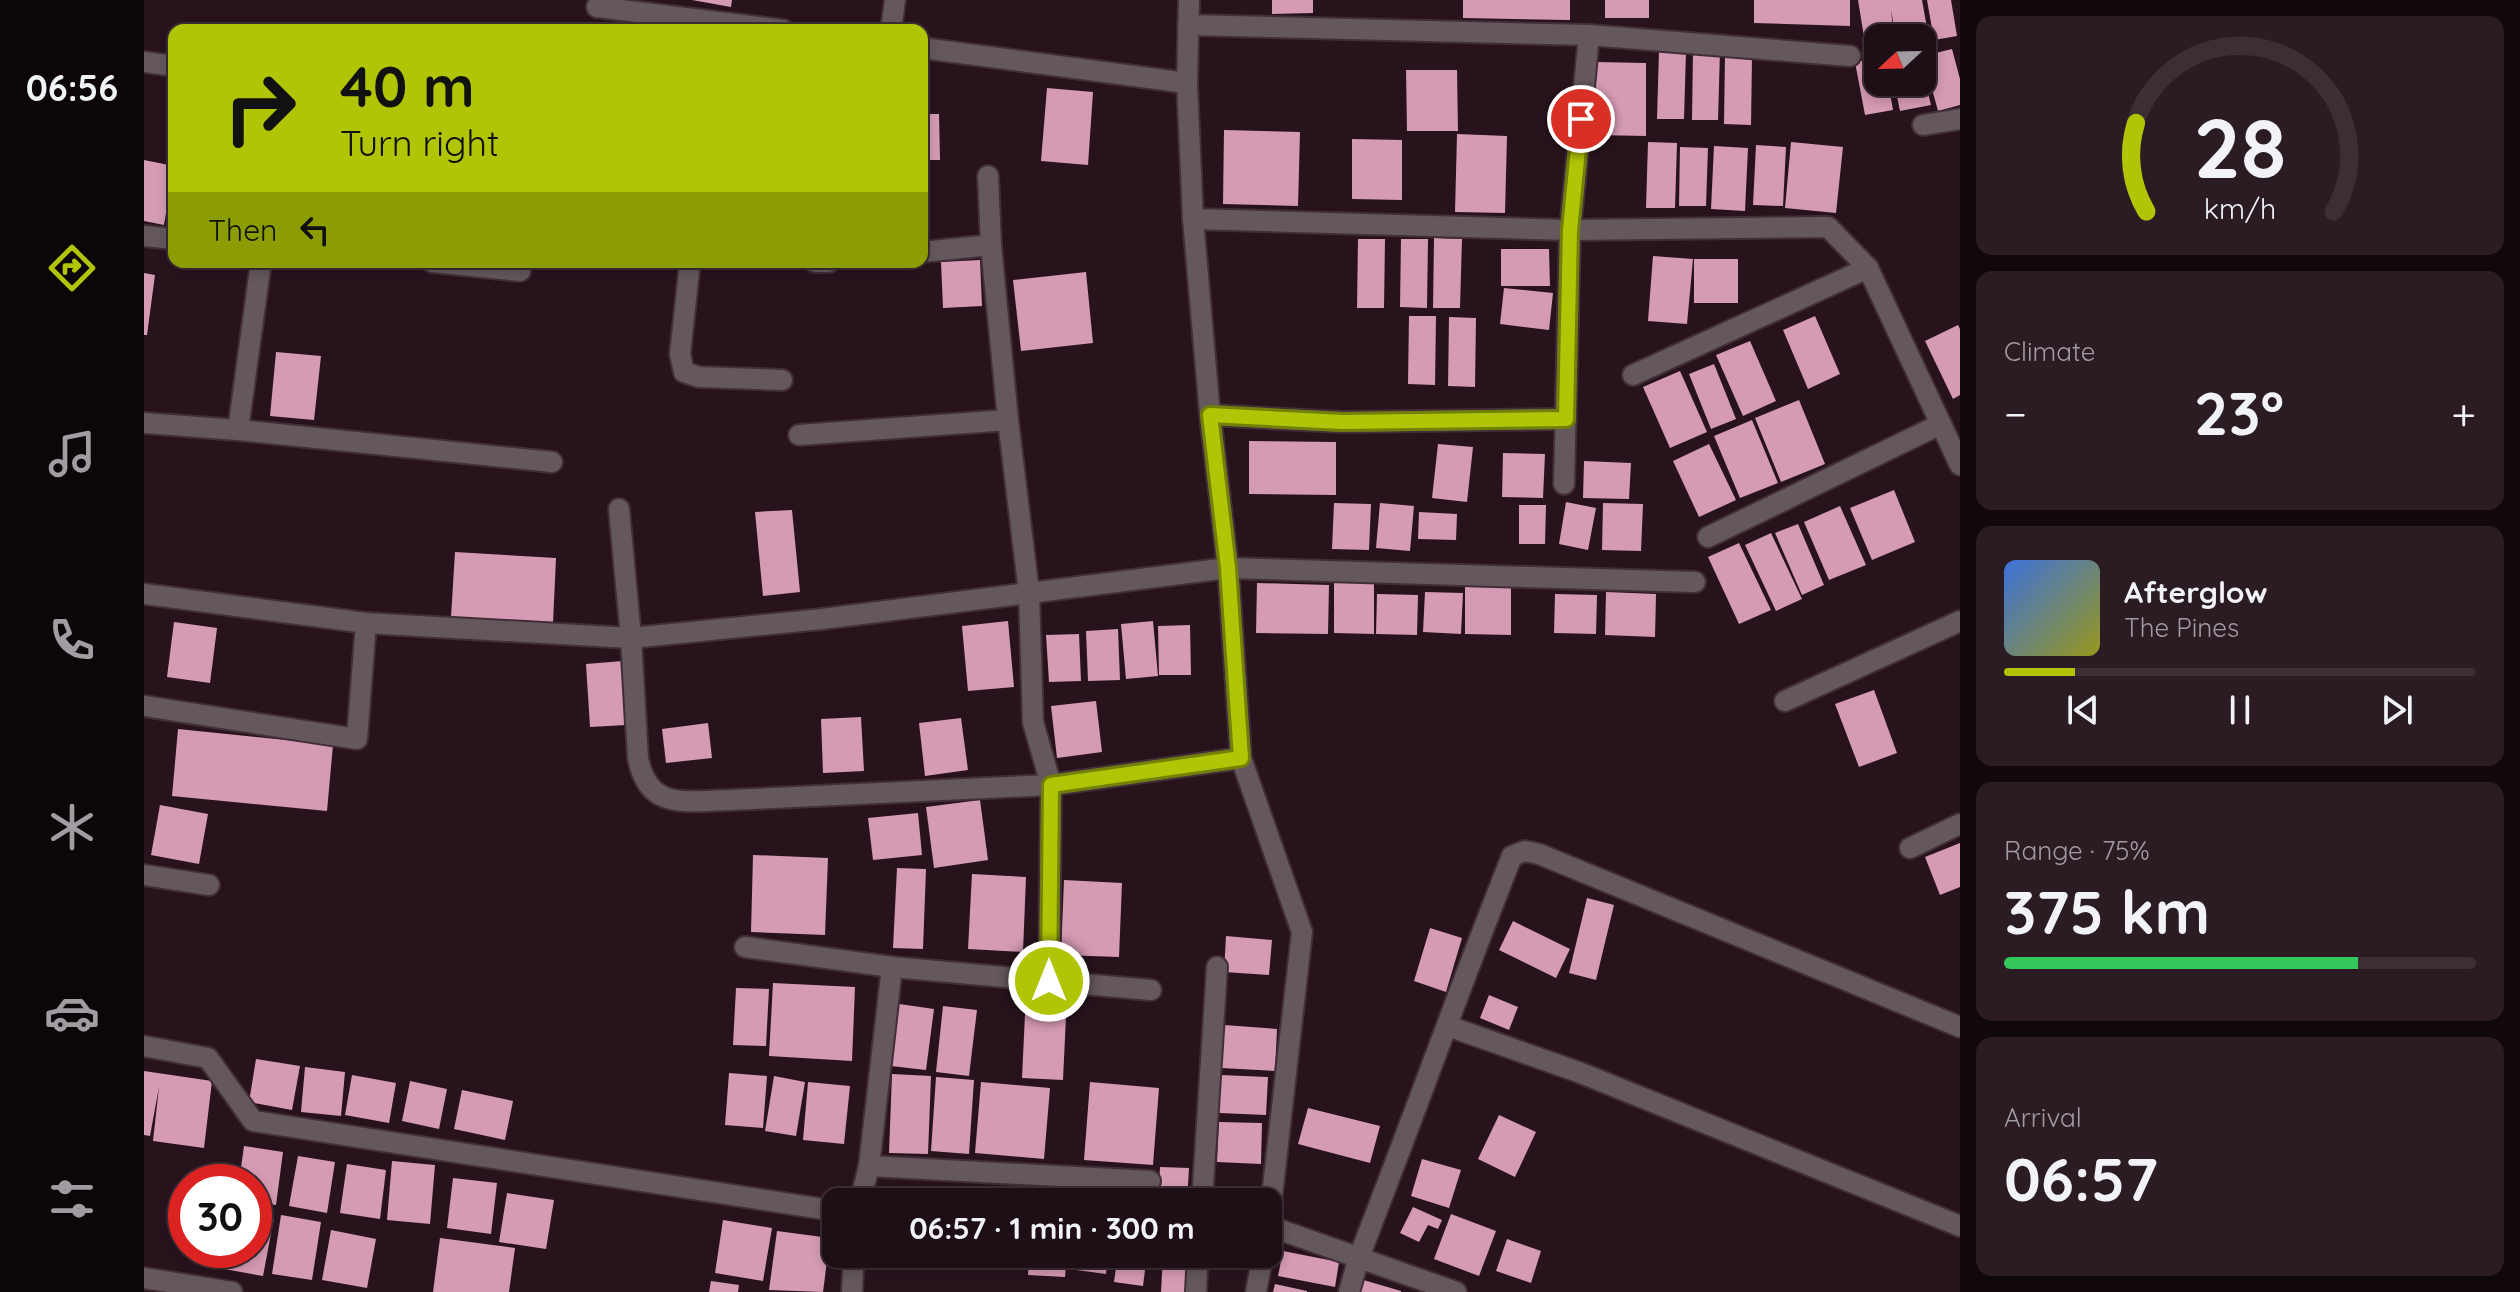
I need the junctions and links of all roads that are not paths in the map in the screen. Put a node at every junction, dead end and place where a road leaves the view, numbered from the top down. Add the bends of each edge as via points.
1 (895, 0) edge
2 (1189, 0) edge
3 (597, 7) dead end
4 (703, 24) edge
5 (892, 24) edge
6 (1188, 25) junction
7 (1589, 35) junction
8 (928, 49) edge
9 (1850, 56) dead end
10 (144, 62) edge
11 (168, 65) edge
12 (1187, 83) junction
13 (1960, 119) edge
14 (1923, 125) dead end
15 (988, 176) dead end
16 (1193, 219) junction
17 (1570, 230) junction
18 (144, 236) edge
19 (168, 238) edge
20 (991, 245) junction
21 (928, 251) edge
22 (260, 268) edge
23 (491, 268) edge
24 (689, 268) edge
25 (1868, 268) junction
26 (520, 271) dead end
27 (1633, 375) dead end
28 (782, 380) dead end
29 (1210, 415) junction
30 (1566, 419) junction
31 (1008, 420) junction
32 (144, 423) edge
33 (1941, 424) junction
34 (238, 430) junction
35 (799, 435) dead end
36 (552, 462) dead end
37 (1960, 465) edge
38 (1564, 484) dead end
39 (619, 509) dead end
40 (1708, 537) dead end
41 (1228, 568) junction
42 (1695, 582) dead end
43 (1029, 593) junction
44 (144, 594) edge
45 (1960, 621) edge
46 (366, 623) junction
47 (631, 638) junction
48 (1785, 701) dead end
49 (144, 706) edge
50 (1241, 758) junction
51 (1051, 785) junction
52 (1960, 824) edge
53 (1910, 848) dead end
54 (144, 875) edge
55 (209, 885) dead end
56 (745, 947) dead end
57 (892, 967) junction
58 (1217, 967) dead end
59 (1049, 981) junction
60 (1151, 990) dead end
61 (1448, 1026) junction
62 (1960, 1027) edge
63 (144, 1046) edge
64 (869, 1166) junction
65 (1150, 1181) dead end
66 (864, 1188) edge
67 (1203, 1188) edge
68 (1273, 1188) edge
69 (822, 1209) edge
70 (1960, 1226) edge
71 (1282, 1232) edge
72 (1359, 1257) junction
73 (853, 1268) edge
74 (1197, 1268) edge
75 (1260, 1268) edge
76 (144, 1278) edge
77 (232, 1292) edge
78 (852, 1292) edge
79 (1196, 1292) edge
80 (1256, 1292) edge
81 (1349, 1292) edge
82 (1456, 1292) edge

1 - 5 street
2 - 6 street
3 - 4 street
6 - 7 street
6 - 12 street
7 - 9 street
7 - 17 street
8 - 12 street
10 - 11 street
12 - 16 street
13 - 14 street
15 - 20 street
16 - 17 street
16 - 29 street
17 - 25 street via 1828,227
17 - 30 street
18 - 19 street
20 - 21 street
20 - 31 street
22 - 34 street
23 - 26 street
24 - 28 street via 680,354 684,372
25 - 27 street
25 - 33 street
29 - 30 street via 1342,422
29 - 41 street
30 - 38 street
31 - 35 street
31 - 43 street
32 - 34 street
33 - 37 street
33 - 40 street
34 - 36 street
39 - 47 street
41 - 42 street
41 - 43 street
41 - 50 street
43 - 47 street
43 - 51 street via 1033,722
44 - 46 street
45 - 48 street
46 - 47 street
46 - 49 street via 357,739
47 - 51 street via 641,775 661,797 730,800
50 - 51 street
50 - 68 street via 1302,932
51 - 59 street
52 - 53 street
54 - 55 street
56 - 57 street
57 - 59 street
57 - 64 street
58 - 67 street
59 - 60 street
61 - 62 street via 1512,856 1525,851
61 - 70 street via 1581,1073
61 - 72 street
63 - 69 street via 208,1058 253,1121
64 - 65 street
64 - 66 street
71 - 72 street
72 - 81 street
72 - 82 street
73 - 78 street
74 - 79 street
75 - 80 street
76 - 77 street

